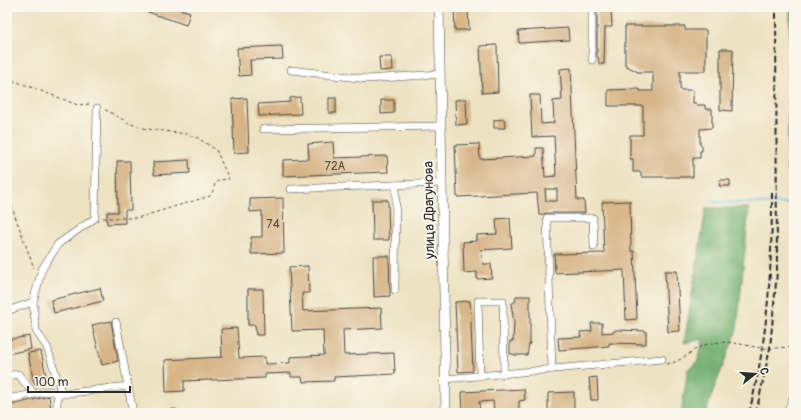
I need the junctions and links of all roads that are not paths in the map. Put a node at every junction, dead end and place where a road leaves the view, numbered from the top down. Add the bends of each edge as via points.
1 (439, 7) edge
2 (592, 7) edge
3 (592, 60) dead end
4 (291, 70) dead end
5 (440, 74) junction
6 (97, 107) road end
7 (441, 126) junction
8 (263, 129) dead end
9 (442, 183) junction
10 (396, 185) junction
11 (291, 189) dead end
12 (594, 247) dead end
13 (396, 290) dead end
14 (33, 302) junction
15 (7, 311) edge
16 (116, 322) dead end
17 (662, 359) dead end
18 (552, 369) junction
19 (504, 374) junction
20 (7, 376) edge
21 (480, 376) junction
22 (445, 379) junction
23 (128, 386) junction
24 (60, 393) junction
25 (34, 394) junction
26 (794, 398) edge
27 (7, 399) edge
28 (56, 413) edge
29 (133, 413) edge
30 (446, 413) edge
31 (788, 413) edge

1 - 5 main road, улица Драгунова
2 - 3 lane
4 - 5 lane via 367,79
5 - 7 main road, улица Драгунова
6 - 14 lane via 95,218 58,244 42,269
7 - 8 lane
7 - 9 main road, улица Драгунова
9 - 10 lane
9 - 22 main road, улица Драгунова
10 - 11 lane
10 - 13 lane
12 - 18 lane via 593,218 548,218
14 - 15 lane
14 - 24 lane via 36,331 47,347
16 - 23 lane
17 - 18 lane
18 - 19 lane
19 - 21 lane
19 - 21 lane via 503,301 478,301
20 - 25 lane via 18,374
21 - 22 lane
22 - 30 main road, улица Драгунова
23 - 24 lane
23 - 29 lane
24 - 25 lane via 51,391
24 - 28 lane
25 - 27 lane
26 - 31 main road

